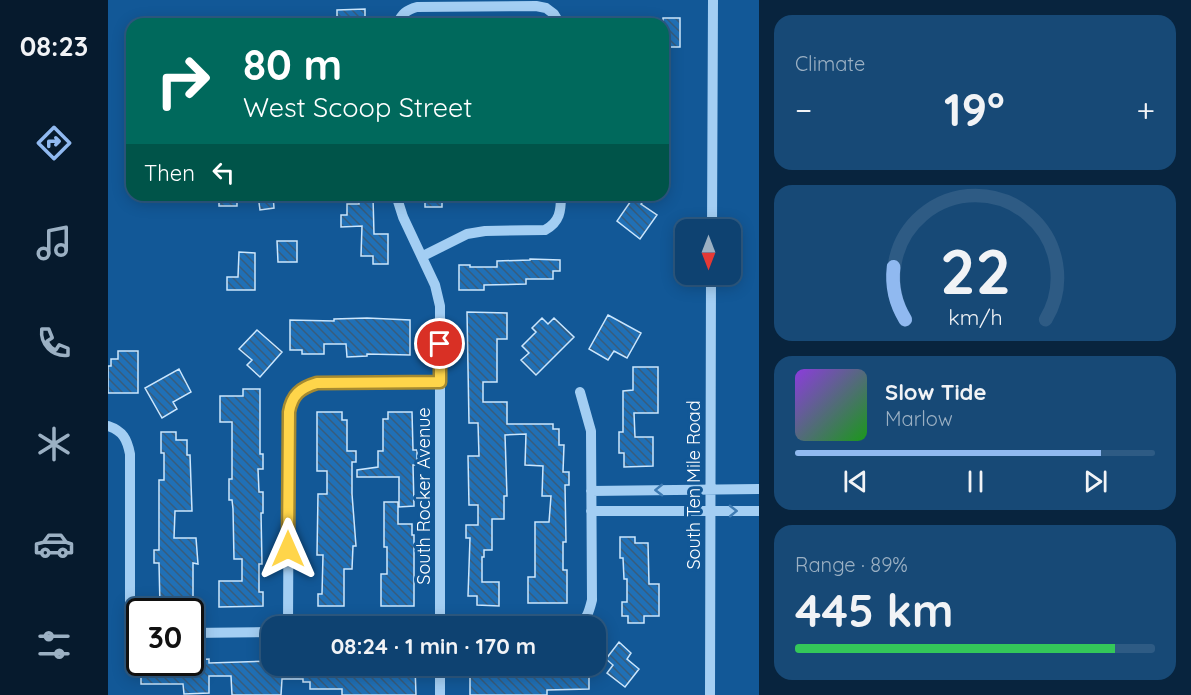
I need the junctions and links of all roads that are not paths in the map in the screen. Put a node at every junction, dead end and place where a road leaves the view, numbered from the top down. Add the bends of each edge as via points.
1 (713, 0) edge
2 (509, 3) edge
3 (401, 18) edge
4 (556, 18) edge
5 (398, 201) edge
6 (560, 201) edge
7 (712, 219) edge
8 (423, 256) junction
9 (711, 285) edge
10 (440, 382) junction
11 (580, 392) dead end
12 (108, 426) edge
13 (710, 489) junction
14 (759, 489) edge
15 (591, 491) junction
16 (591, 511) junction
17 (710, 511) junction
18 (759, 511) edge
19 (130, 598) edge
20 (288, 616) edge
21 (440, 616) edge
22 (586, 616) edge
23 (261, 632) edge
24 (204, 633) edge
25 (440, 676) edge
26 (440, 695) edge
27 (710, 695) edge

1 - 7 street
2 - 3 street via 417,7
2 - 4 street via 546,8
5 - 8 street, South Rocker Avenue
6 - 8 street via 559,217 553,225 536,231 467,234
8 - 10 street, South Rocker Avenue via 439,295
9 - 13 street, South Ten Mile Road
10 - 20 street via 317,383 299,391 291,401
10 - 21 street, South Rocker Avenue
11 - 15 street via 591,431
12 - 19 street via 121,431 129,454
13 - 14 street
13 -> 15 street
13 - 17 street, South Ten Mile Road
15 - 16 street
16 - 17 street
16 - 22 street via 592,600
17 -> 18 street
17 - 27 street, South Ten Mile Road
23 - 24 street
25 - 26 street

